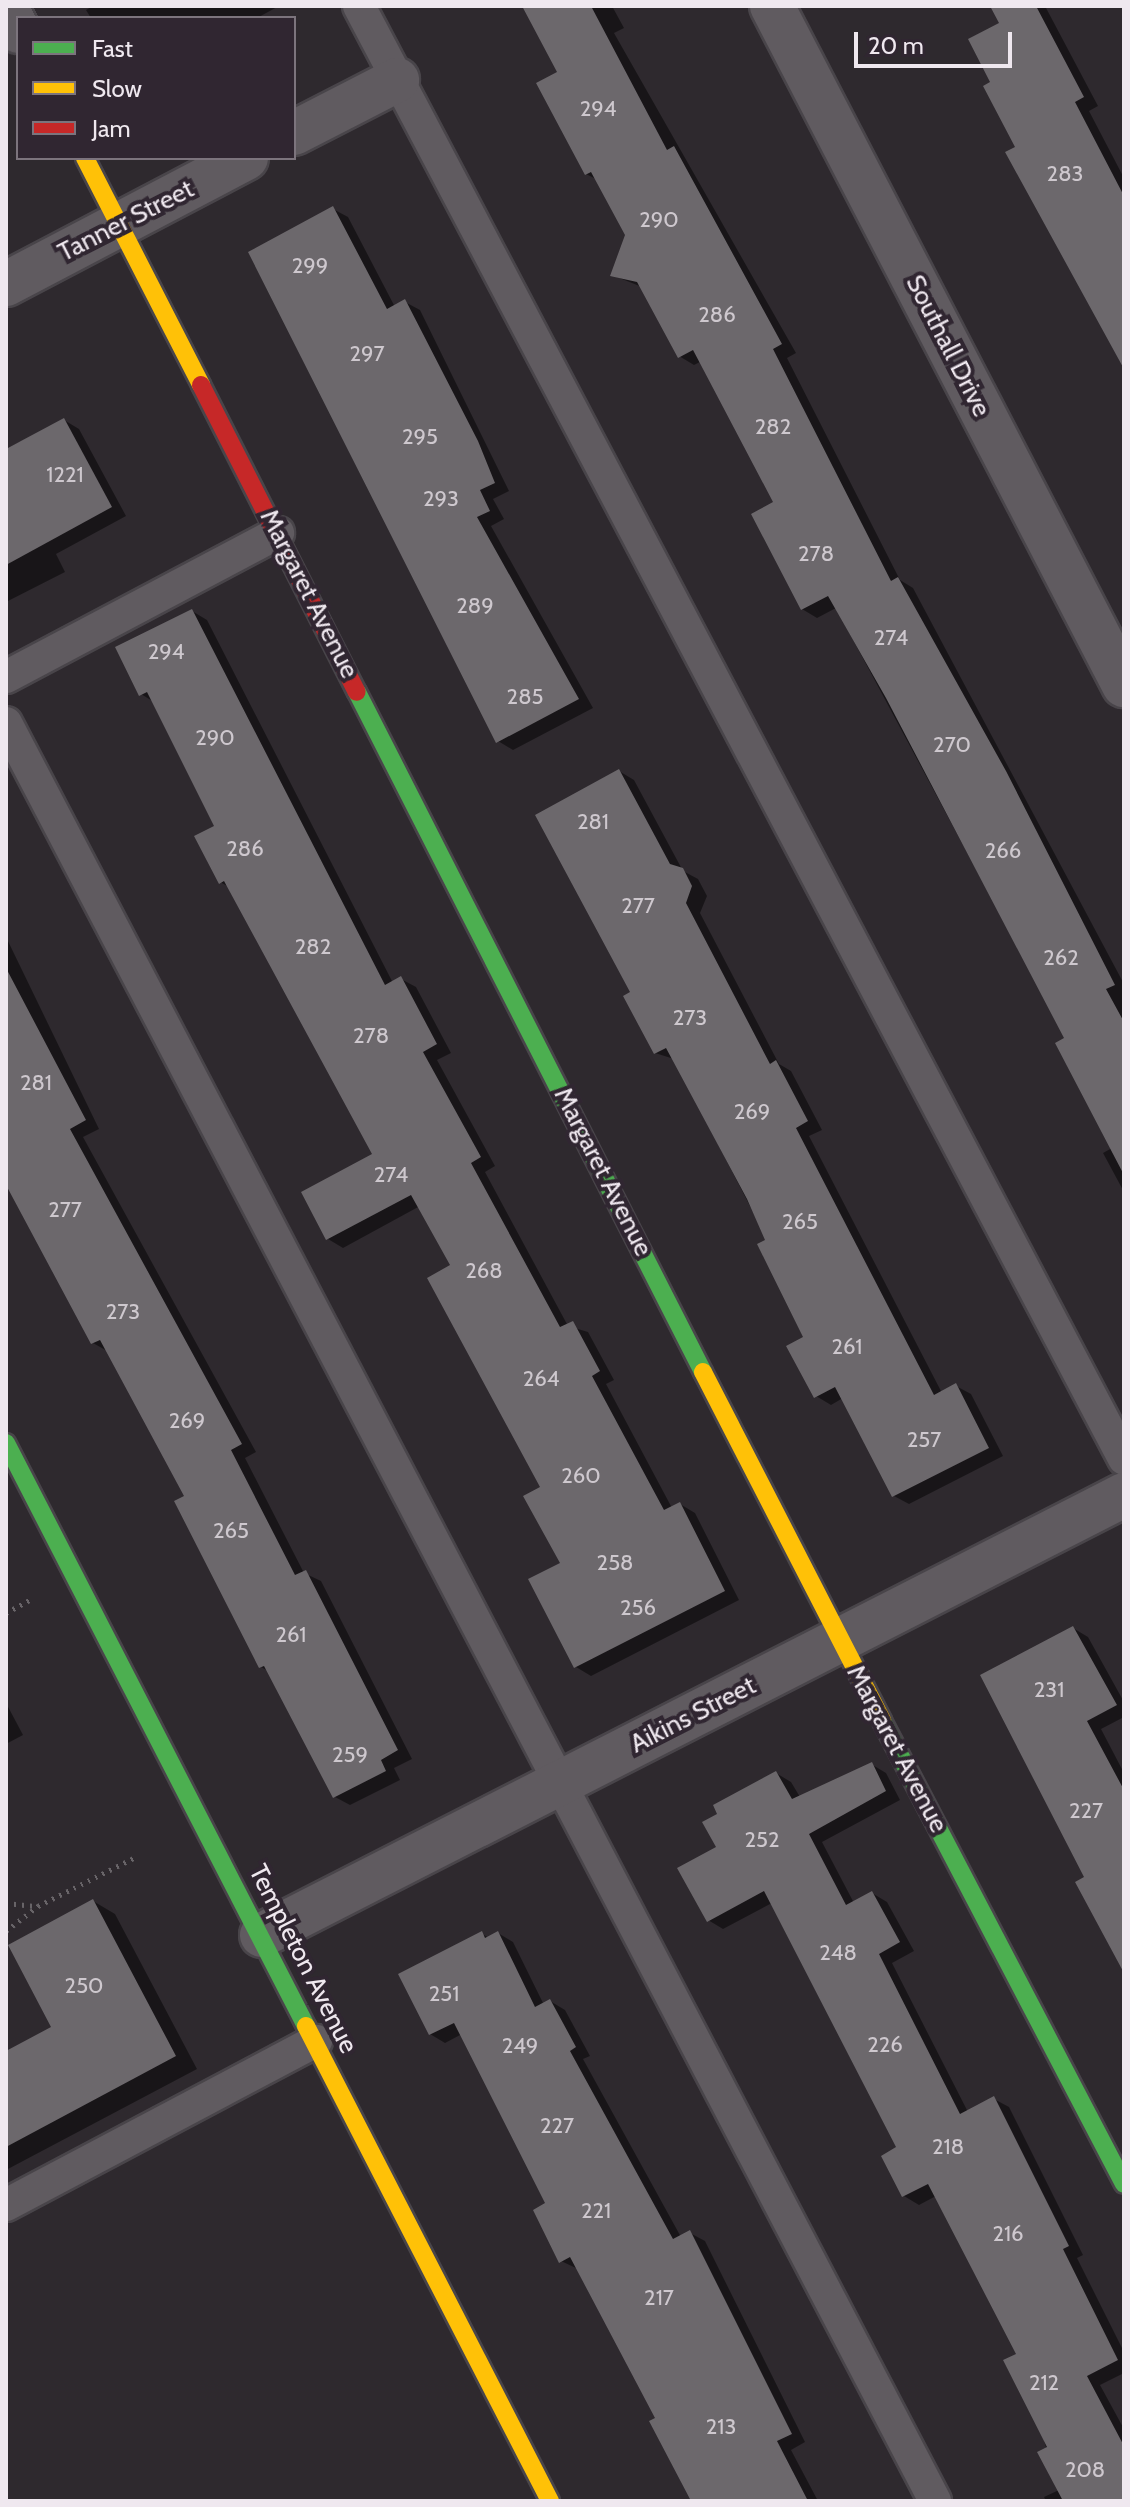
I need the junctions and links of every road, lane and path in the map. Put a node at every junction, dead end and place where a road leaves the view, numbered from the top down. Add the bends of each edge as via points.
1 (359, 6) edge
2 (772, 6) edge
3 (6, 8) edge
4 (16, 27) edge
5 (397, 80) junction
6 (296, 132) edge
7 (86, 160) edge
8 (242, 160) edge
9 (119, 224) junction
10 (6, 284) edge
11 (278, 533) junction
12 (6, 677) edge
13 (1124, 685) edge
14 (6, 723) edge
15 (6, 1443) edge
16 (1124, 1459) edge
17 (1124, 1495) edge
18 (840, 1640) junction
19 (563, 1781) junction
20 (134, 1858) dead end
21 (6, 1903) edge
22 (38, 1906) junction
23 (6, 1931) edge
24 (262, 1935) junction
25 (316, 2041) junction
26 (1124, 2184) edge
27 (6, 2205) edge
28 (550, 2501) edge
29 (935, 2501) edge

1 - 5 lane
2 - 13 street, Southall Drive
3 - 4 street
5 - 6 street
5 - 16 lane
7 - 9 street, Margaret Avenue
8 - 9 street, Tanner Street
9 - 10 street, Tanner Street
9 - 11 street, Margaret Avenue
11 - 12 lane
11 - 18 street, Margaret Avenue
14 - 19 lane
15 - 24 street, Templeton Avenue
17 - 18 street, Aikins Street
18 - 19 street, Aikins Street
18 - 26 street, Margaret Avenue
19 - 24 street, Aikins Street
19 - 29 lane
20 - 22 path
21 - 22 path
22 - 23 path
24 - 25 street, Templeton Avenue
25 - 27 lane
25 - 28 street, Templeton Avenue

